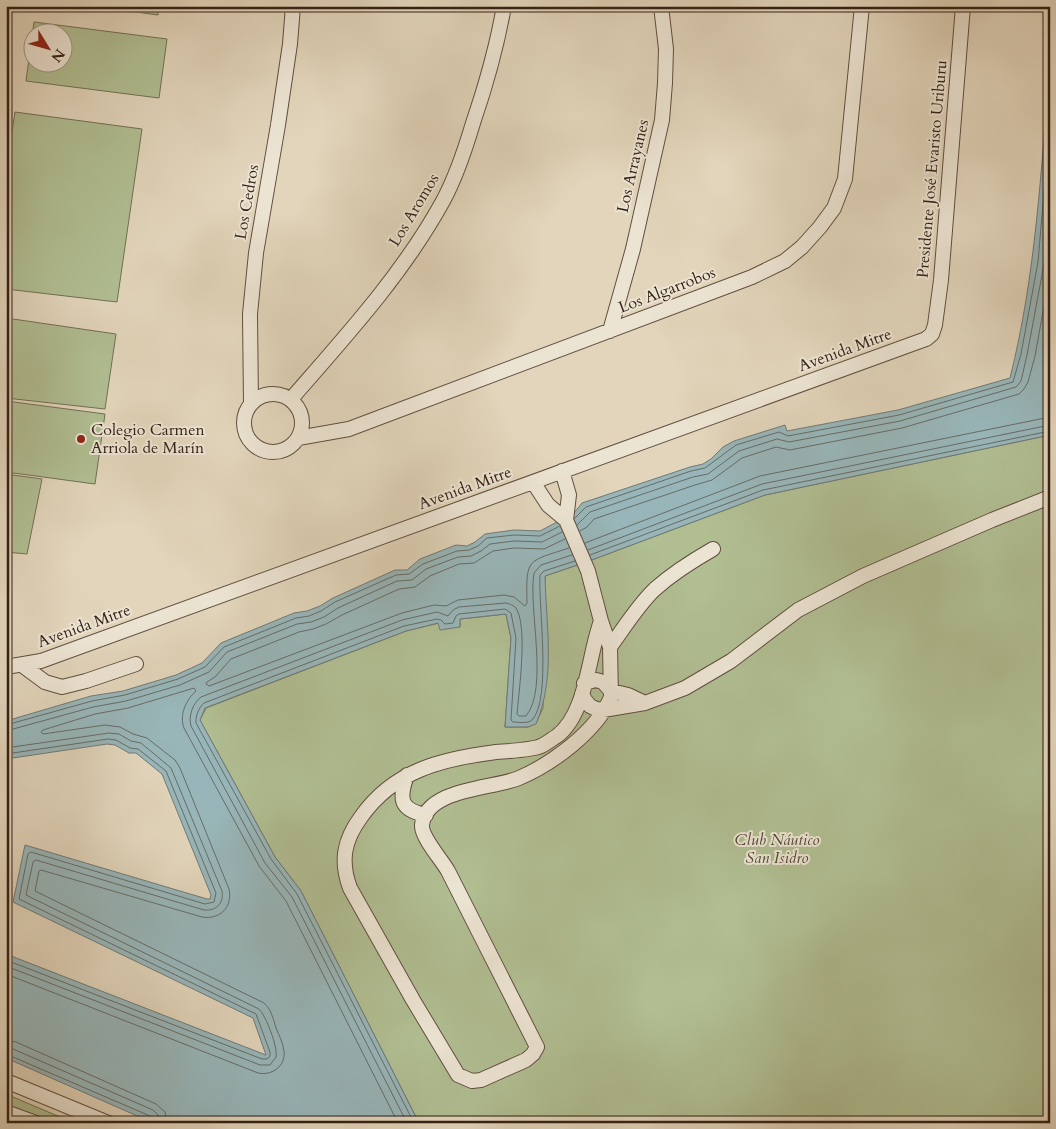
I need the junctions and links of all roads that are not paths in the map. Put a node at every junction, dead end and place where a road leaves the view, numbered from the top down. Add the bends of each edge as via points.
1 (293, 6) edge
2 (504, 6) edge
3 (661, 6) edge
4 (862, 6) edge
5 (963, 6) edge
6 (610, 330) junction
7 (932, 334) joint
8 (291, 399) junction
9 (250, 404) junction
10 (298, 438) junction
11 (562, 471) junction
12 (533, 482) junction
13 (1050, 497) edge
14 (567, 523) junction
15 (713, 549) dead end
16 (601, 621) junction
17 (610, 648) junction
18 (22, 664) junction
19 (136, 664) dead end
20 (6, 667) edge
21 (583, 689) junction
22 (611, 691) junction
23 (645, 703) junction
24 (603, 710) junction
25 (407, 775) junction
26 (426, 815) junction
27 (6, 1081) edge
28 (11, 1117) edge
29 (36, 1123) edge
30 (108, 1123) edge

1 - 9 street, Los Cedros via 290,44 256,253 250,314
2 - 8 street, Los Aromos via 482,97 456,174 443,201 423,234 351,331
3 - 6 street, Los Arrayanes via 666,49 662,120 633,249
4 - 6 street, Los Algarrobos via 845,179 834,208 820,227 785,261 767,270
5 - 7 street, Presidente José Evaristo Uriburu via 941,280
6 - 10 street, Los Algarrobos via 349,429
7 - 11 street, Avenida Mitre via 926,339
8 - 9 street via 283,395 265,395
8 - 10 street via 303,421
9 - 10 street, Los Cedros via 244,422 245,432 256,447 275,452 284,450
11 - 12 street, Avenida Mitre
11 - 14 street via 570,495
12 - 14 street via 548,505
12 - 18 street, Avenida Mitre via 41,661
13 - 23 street via 863,576 798,610 731,661 685,688
14 - 16 street via 588,572
15 - 17 street via 682,567 654,590
16 - 17 street
16 - 21 street
17 - 22 street
18 - 19 street via 45,682 62,687
18 - 20 street, Avenida Mitre
21 - 22 street via 596,680
21 - 24 street via 590,706
21 - 25 street via 566,727 541,747 489,753 429,766
22 - 23 street
22 - 24 street
23 - 24 street
24 - 26 street via 564,752 539,769 516,779 457,793 439,802
25 - 26 street via 401,791 402,801 413,813
25 - 26 street via 370,804 354,827 344,854 345,874 412,1000 458,1075 472,1081 481,1080 526,1060 537,1046 444,862 423,832
27 - 30 street
28 - 29 street

